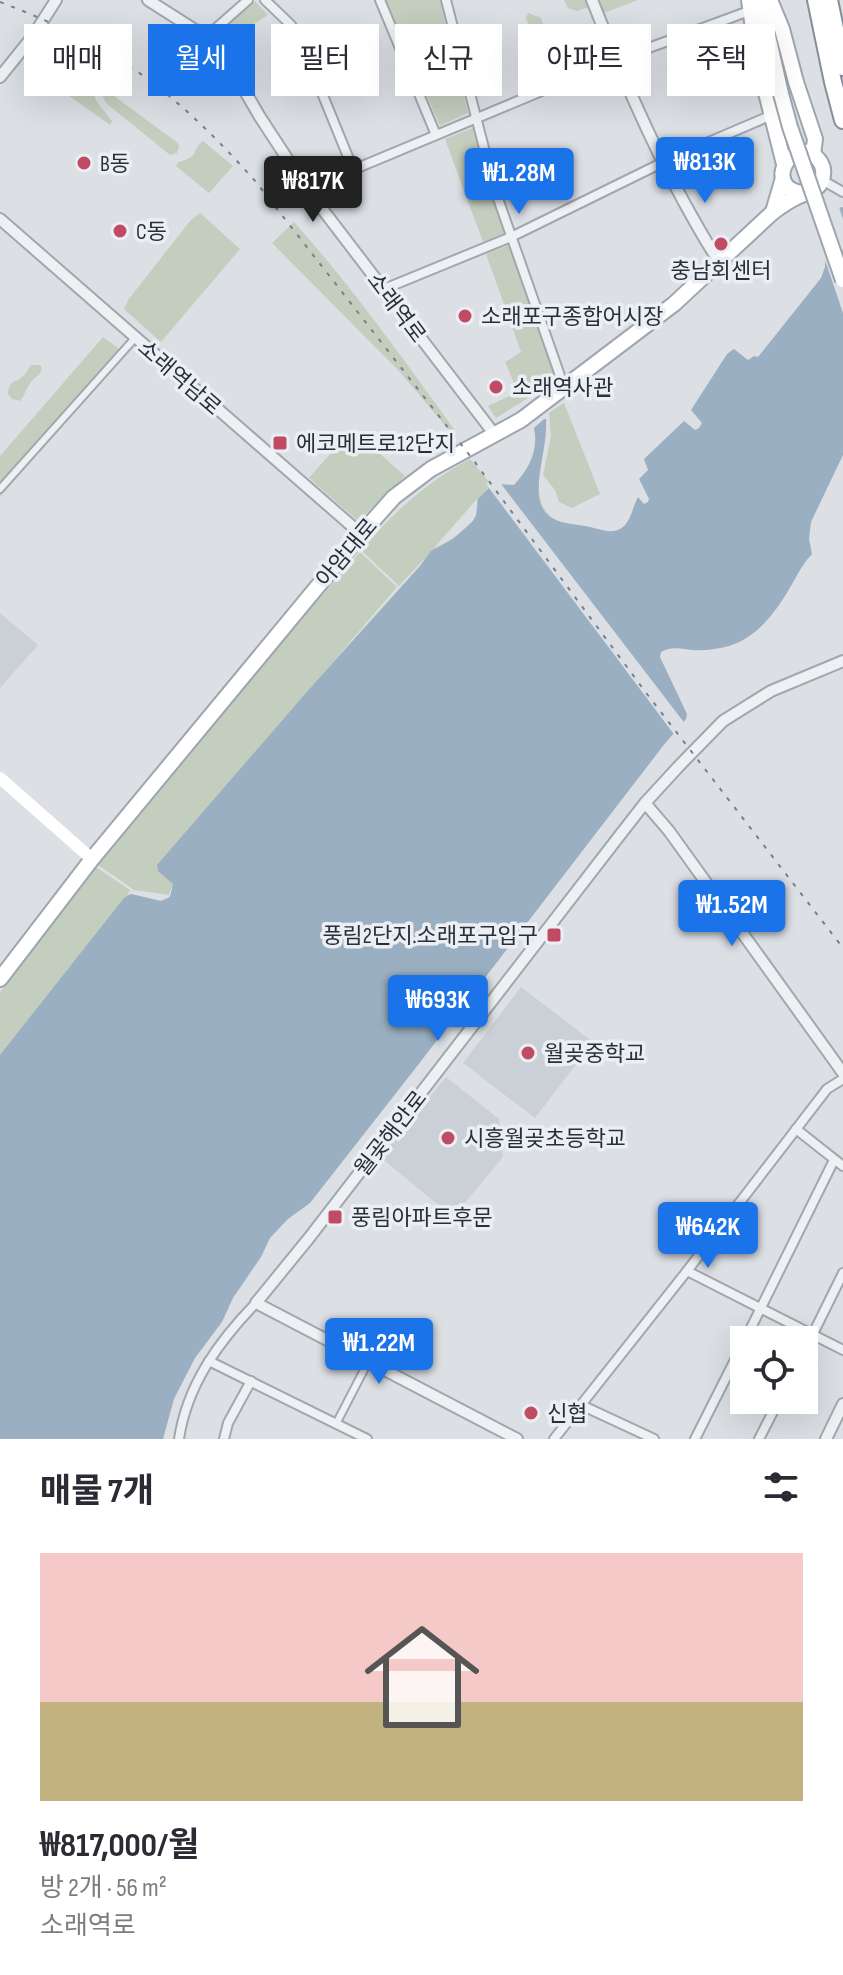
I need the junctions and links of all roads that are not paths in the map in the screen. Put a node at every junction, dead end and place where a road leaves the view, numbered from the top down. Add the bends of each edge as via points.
1 (56, 0) edge
2 (148, 0) edge
3 (248, 0) edge
4 (265, 0) edge
5 (380, 0) edge
6 (446, 0) edge
7 (592, 0) edge
8 (770, 0) edge
9 (816, 0) edge
10 (829, 0) edge
11 (753, 4) edge
12 (186, 24) edge
13 (221, 24) edge
14 (602, 24) edge
15 (651, 46) edge
16 (843, 67) edge
17 (0, 77) edge
18 (248, 96) edge
19 (530, 96) edge
20 (632, 96) edge
21 (772, 115) junction
22 (475, 119) junction
23 (843, 120) edge
24 (436, 135) junction
25 (813, 155) junction
26 (662, 163) junction
27 (353, 169) junction
28 (783, 171) junction
29 (822, 180) junction
30 (307, 189) junction
31 (843, 192) edge
32 (803, 193) junction
33 (773, 212) junction
34 (0, 219) edge
35 (511, 237) junction
36 (720, 263) junction
37 (843, 280) edge
38 (384, 289) junction
39 (135, 338) junction
40 (564, 387) junction
41 (495, 435) junction
42 (0, 489) edge
43 (361, 534) junction
44 (843, 661) edge
45 (0, 778) edge
46 (645, 803) junction
47 (92, 859) junction
48 (0, 979) edge
49 (843, 1073) edge
50 (843, 1079) edge
51 (796, 1129) junction
52 (834, 1160) junction
53 (843, 1166) edge
54 (687, 1271) junction
55 (843, 1273) edge
56 (256, 1303) junction
57 (761, 1309) junction
58 (752, 1326) edge
59 (795, 1326) edge
60 (817, 1326) edge
61 (818, 1338) edge
62 (843, 1350) edge
63 (209, 1361) junction
64 (368, 1362) junction
65 (730, 1370) edge
66 (251, 1381) junction
67 (843, 1404) edge
68 (581, 1405) junction
69 (772, 1414) edge
70 (336, 1424) junction
71 (179, 1439) edge
72 (224, 1439) edge
73 (367, 1439) edge
74 (517, 1439) edge
75 (554, 1439) edge
76 (654, 1439) edge
77 (695, 1439) edge
78 (759, 1439) edge
79 (826, 1439) edge

1 - 17 street
2 - 12 street, 소래역로
3 - 13 street
4 - 27 street via 302,44
5 - 24 street
6 - 22 street
7 - 14 street
8 - 25 main road via 815,139
9 - 23 highway
10 - 16 highway
11 - 15 street
11 - 21 main road via 757,57
11 - 37 main road, bridge
18 - 30 street, 소래역로
19 - 22 street
20 - 26 street
21 - 26 street
21 - 28 main road
22 - 24 street
22 - 35 street
24 - 27 street
25 - 28 main road via 793,154
25 - 29 main road via 822,165
26 - 35 street
26 - 36 street
27 - 30 street
28 - 32 main road via 790,189
28 - 33 main road, 아암대로
29 - 31 street
29 - 32 main road via 816,189
30 - 38 street, 소래역로
32 - 33 main road, 아암대로
33 - 36 main road, 아암대로
34 - 39 street, 소래역남로
35 - 38 street
35 - 40 street
36 - 40 main road, 아암대로
38 - 41 street, 소래역로
39 - 42 street
39 - 43 street, 소래역남로
40 - 41 main road, 아암대로
41 - 43 main road, 아암대로 via 431,469 394,497
43 - 47 main road, 아암대로
44 - 46 street, 월곶해안로 via 771,691 723,721
45 - 47 main road
46 - 49 street
46 - 56 street, 월곶해안로
47 - 48 main road, 아암대로
50 - 51 street via 827,1089
51 - 52 street
51 - 54 street
52 - 53 street
52 - 57 street
54 - 57 street
54 - 68 street
55 - 60 street
56 - 63 street, 월곶해안로
56 - 64 street
57 - 58 street
57 - 59 street
61 - 62 street
63 - 66 street
63 - 71 street, 월곶해안로 via 182,1419
64 - 70 street
64 - 74 street
65 - 77 street
66 - 70 street
66 - 72 street
67 - 79 street
68 - 75 street
68 - 76 street
69 - 78 street
70 - 73 street

